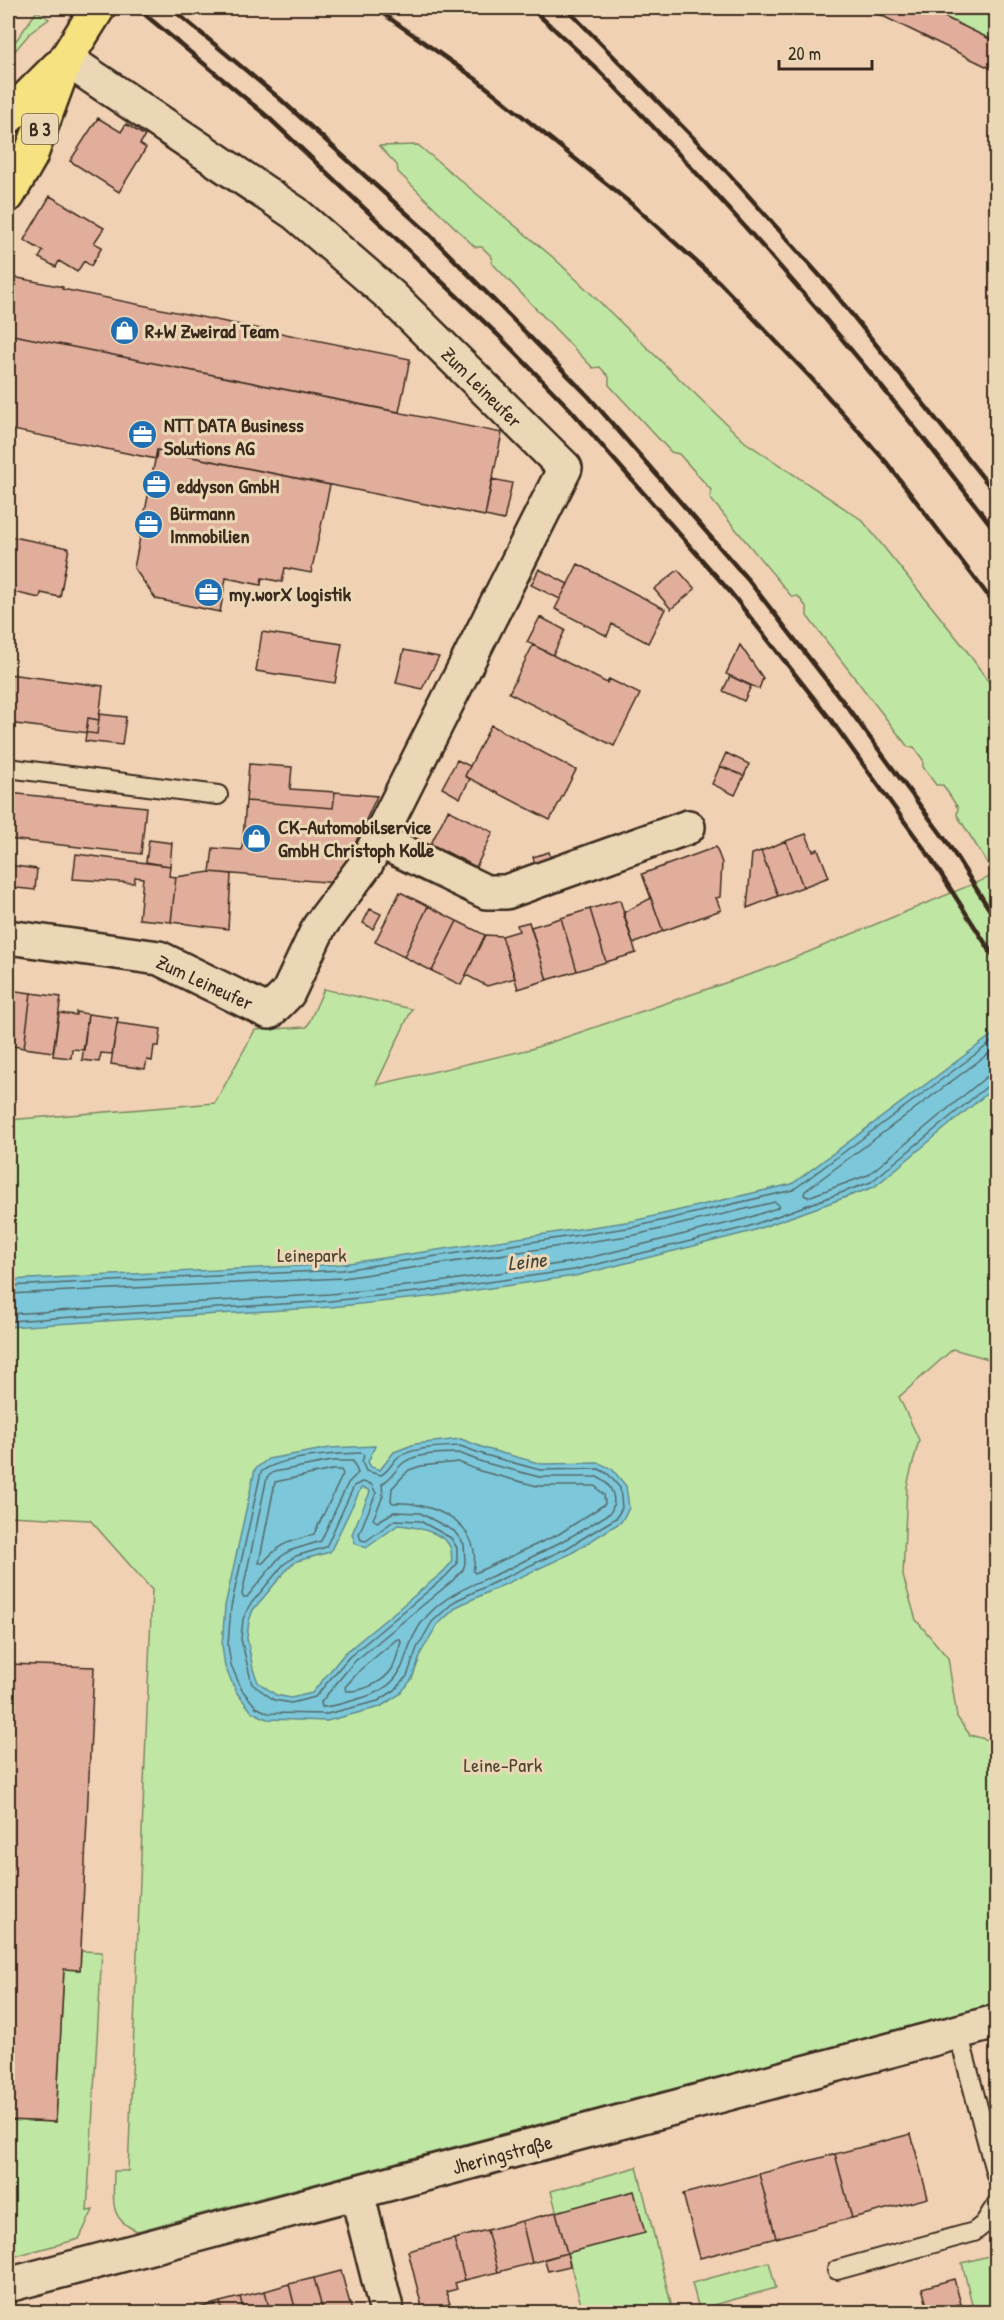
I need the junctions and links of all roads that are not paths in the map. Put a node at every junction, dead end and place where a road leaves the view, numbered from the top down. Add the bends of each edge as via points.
1 (98, 8) edge
2 (66, 59) junction
3 (8, 117) edge
4 (8, 195) edge
5 (8, 768) edge
6 (218, 795) dead end
7 (688, 827) dead end
8 (378, 840) junction
9 (8, 938) edge
10 (996, 2022) edge
11 (958, 2032) junction
12 (996, 2175) edge
13 (357, 2193) junction
14 (996, 2205) edge
15 (837, 2270) dead end
16 (8, 2285) edge
17 (387, 2313) edge

1 - 2 main road, B 3
2 - 3 main road, B 3
2 - 4 main road, B 3 via 30,157
2 - 8 street, Zum Leineufer via 295,213 390,296 565,468
5 - 6 lane
7 - 8 street via 506,892 486,892
8 - 9 street, Zum Leineufer via 366,864 319,927 288,993 269,1012 159,958
10 - 11 street, Jheringstraße
11 - 12 lane
11 - 13 street, Jheringstraße
13 - 16 street, Jheringstraße
13 - 17 street
14 - 15 lane via 974,2232

